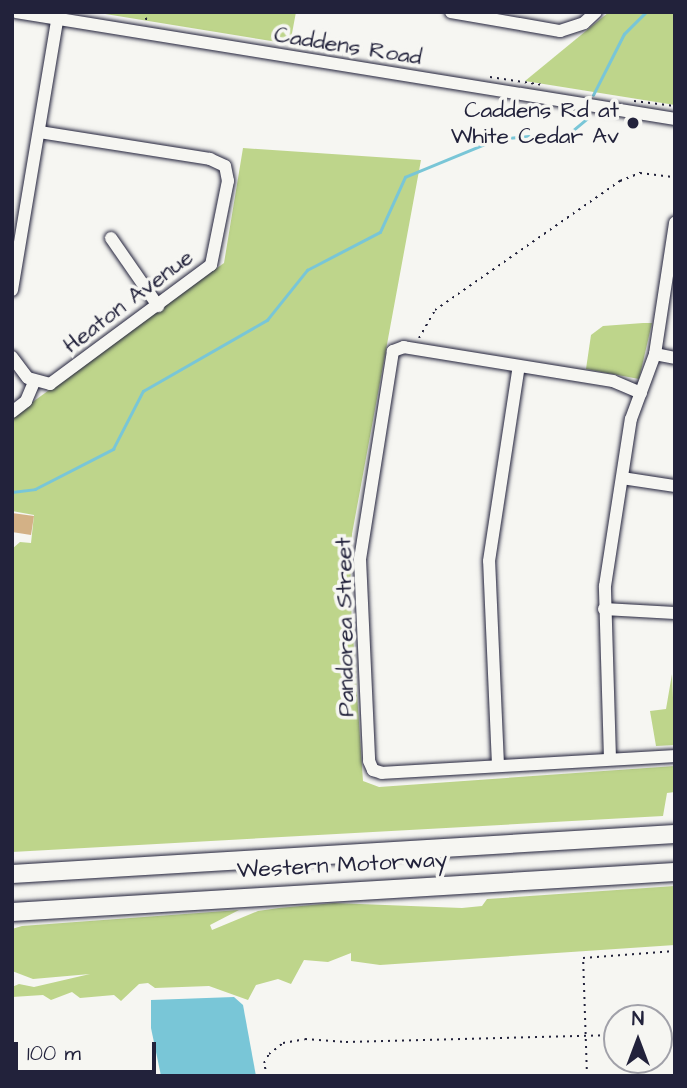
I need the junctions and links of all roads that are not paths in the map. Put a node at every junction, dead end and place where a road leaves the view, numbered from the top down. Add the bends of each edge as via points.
1 (16, 12) edge
2 (451, 12) edge
3 (596, 12) edge
4 (468, 14) edge
5 (57, 21) junction
6 (675, 119) edge
7 (39, 132) junction
8 (675, 223) edge
9 (111, 238) dead end
10 (673, 245) edge
11 (12, 290) edge
12 (158, 306) junction
13 (655, 354) junction
14 (12, 357) edge
15 (675, 358) edge
16 (519, 366) junction
17 (34, 382) junction
18 (641, 393) junction
19 (12, 412) edge
20 (622, 478) junction
21 (675, 486) edge
22 (604, 609) junction
23 (675, 612) edge
24 (675, 755) edge
25 (610, 759) junction
26 (498, 765) junction
27 (675, 834) edge
28 (675, 872) edge
29 (12, 874) edge
30 (12, 912) edge

1 - 5 street, Caddens Road
2 - 4 street
3 - 4 street via 560,31
5 - 6 street, Caddens Road
5 - 7 street
7 - 11 street
7 - 12 street, Heaton Avenue via 210,159 225,166 228,181 215,259
8 - 10 street
9 - 12 street
10 - 13 street
12 - 17 street, Heaton Avenue via 57,380
13 - 15 street
13 - 18 street
14 - 17 street
16 - 18 street via 613,381
16 - 26 street via 489,561
16 - 26 street, Pandorea Street via 398,348 391,357 360,550 370,765 382,773
17 - 19 street via 26,401
18 - 20 street via 632,416
20 - 21 street
20 - 22 street
22 - 23 street
22 - 25 street
24 - 25 street, Pandorea Street
25 - 26 street, Pandorea Street
27 - 29 highway, Western Motorway
28 - 30 highway, Western Motorway

